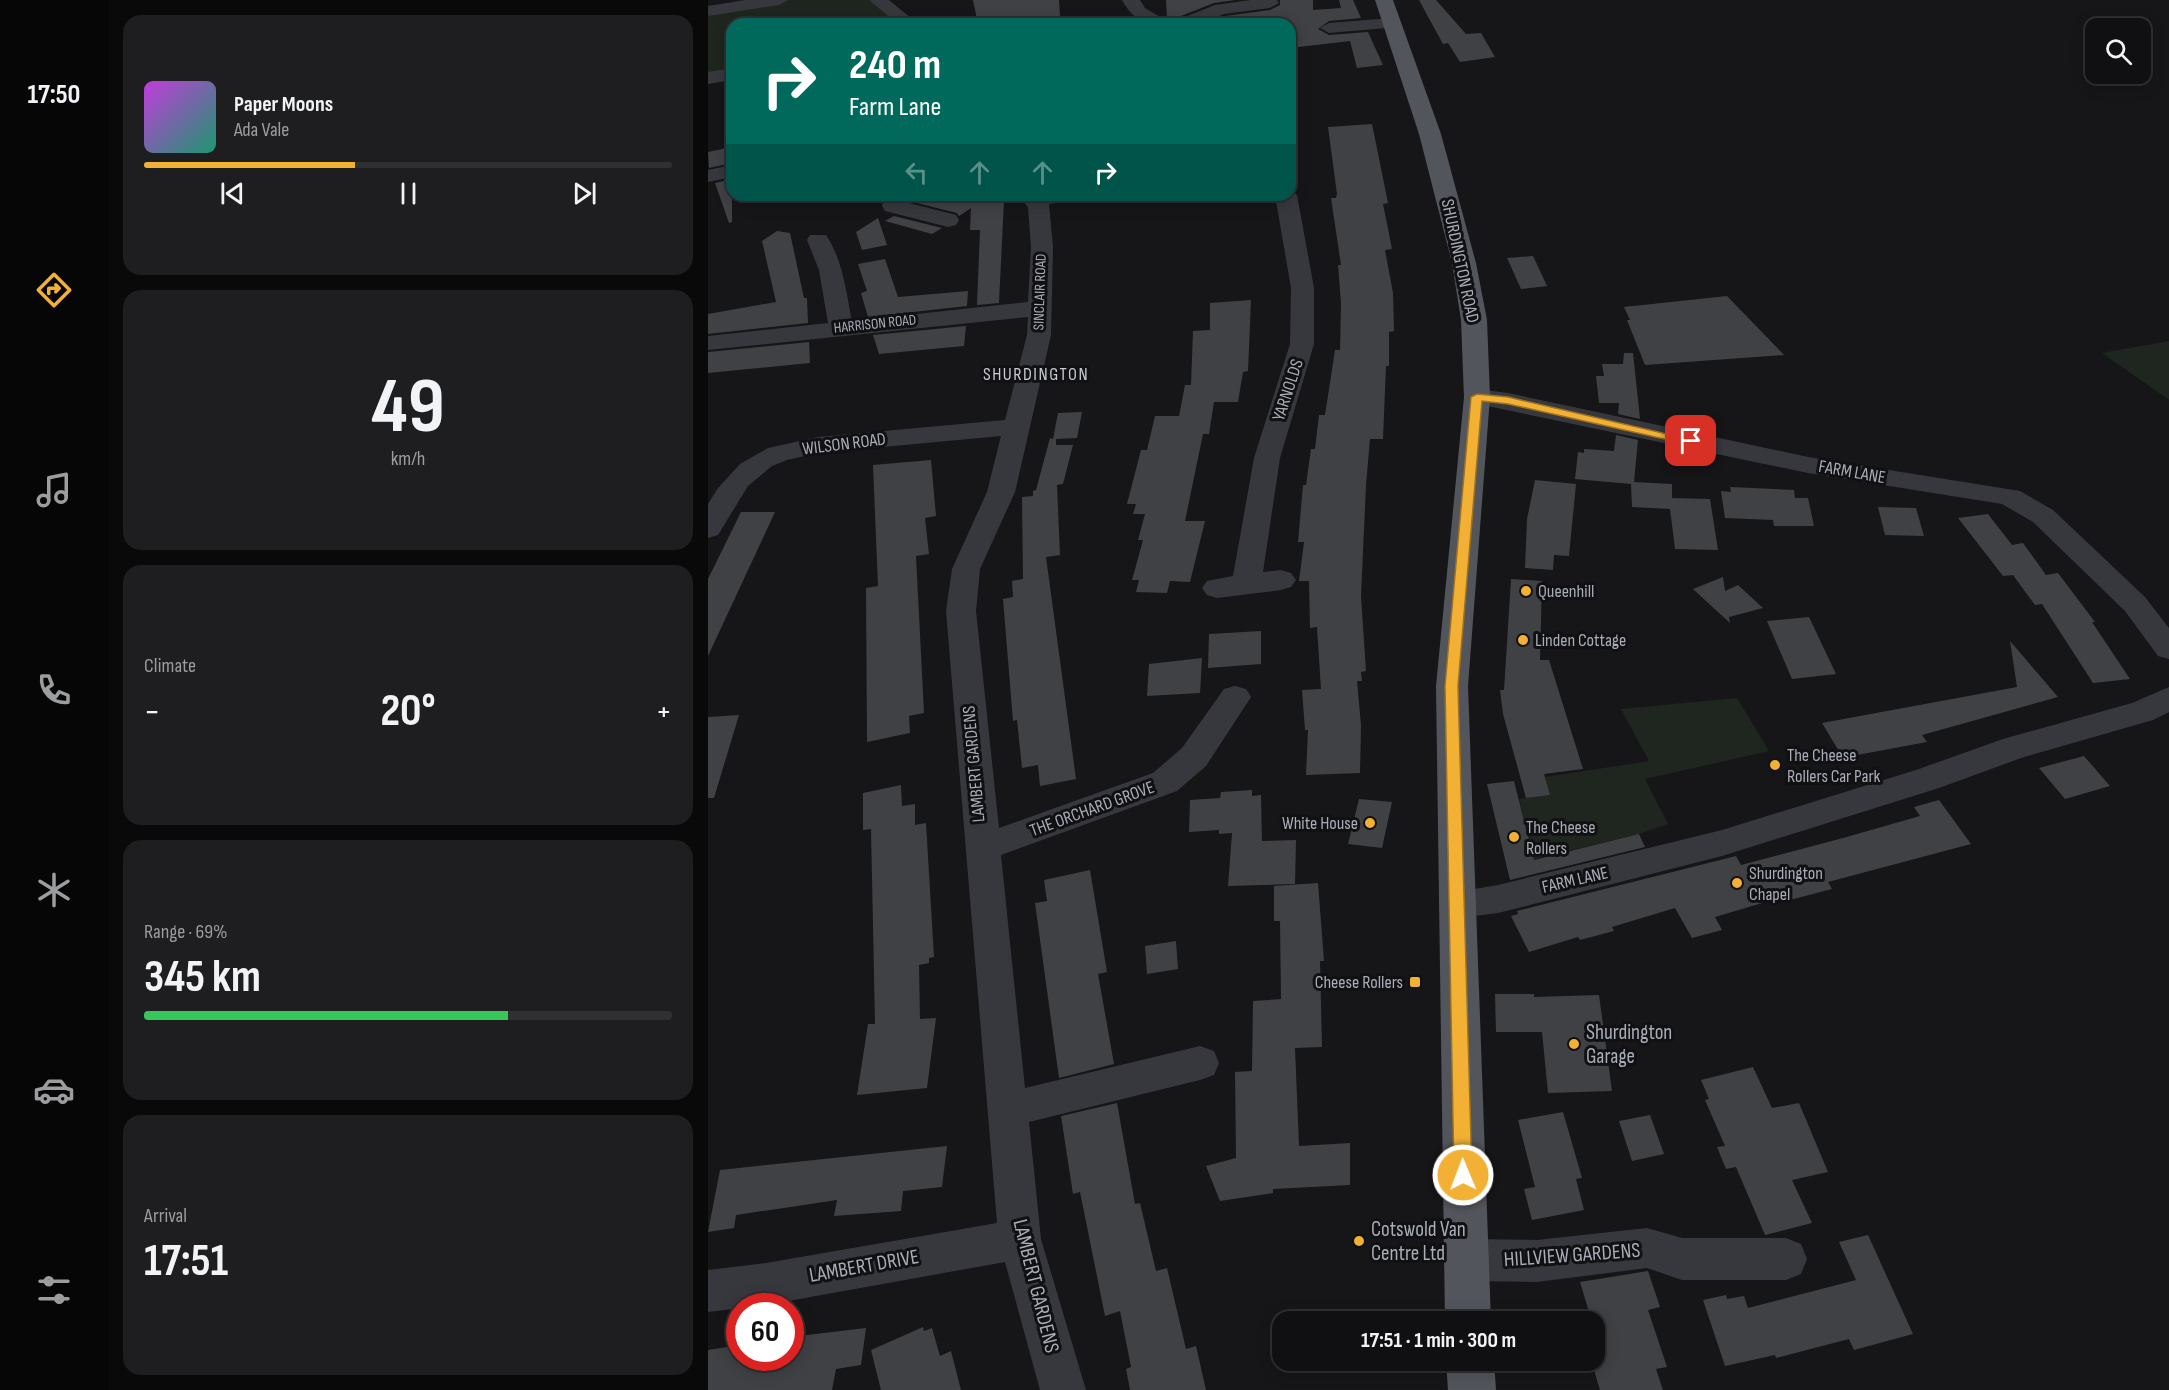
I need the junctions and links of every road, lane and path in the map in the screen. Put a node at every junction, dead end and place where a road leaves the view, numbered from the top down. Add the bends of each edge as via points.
1 (778, 0) edge
2 (878, 0) edge
3 (1131, 0) edge
4 (1270, 3) dead end
5 (708, 11) edge
6 (1388, 11) edge
7 (901, 18) edge
8 (1150, 18) edge
9 (1198, 18) edge
10 (1329, 28) dead end
11 (726, 75) edge
12 (708, 78) edge
13 (726, 172) edge
14 (708, 176) edge
15 (894, 201) edge
16 (1035, 201) edge
17 (1287, 201) edge
18 (948, 220) dead end
19 (818, 240) dead end
20 (1042, 308) junction
21 (841, 328) junction
22 (708, 343) edge
23 (1477, 397) junction
24 (1017, 427) junction
25 (708, 529) edge
26 (1281, 580) dead end
27 (1247, 583) junction
28 (1216, 588) dead end
29 (2169, 649) edge
30 (1235, 697) dead end
31 (2169, 698) edge
32 (982, 848) junction
33 (1458, 904) junction
34 (1200, 1063) dead end
35 (1006, 1110) junction
36 (1020, 1239) junction
37 (1786, 1259) dead end
38 (1464, 1260) junction
39 (708, 1291) edge
40 (1467, 1311) edge
41 (1471, 1371) edge
42 (1063, 1390) edge
43 (1472, 1390) edge

1 - 5 street
2 - 7 street
3 - 8 street via 1138,12
4 - 9 street via 1221,9
6 - 10 street
6 - 23 main road, SHURDINGTON ROAD via 1430,134 1464,263 1474,320
11 - 12 street
13 - 14 street
15 - 18 street via 893,206
16 - 20 street, SINCLAIR ROAD via 1039,205
17 - 27 street, YARNOLDS via 1304,300 1302,345 1295,378 1278,415 1268,455
19 - 21 street via 830,270
20 - 21 street, HARRISON ROAD
20 - 24 street, SINCLAIR ROAD
21 - 22 street, HARRISON ROAD
23 - 29 street, FARM LANE via 1508,400 1808,465 2010,497 2043,516 2135,604
23 - 33 main road, SHURDINGTON ROAD via 1452,686
24 - 25 street, WILSON ROAD via 818,445 790,451 762,461 738,478
24 - 32 street, LAMBERT GARDENS via 1001,492 970,557 962,590
26 - 27 street
27 - 28 street
30 - 32 street, THE ORCHARD GROVE via 1194,758 1165,782
31 - 33 street, FARM LANE via 2142,712 2015,747 1722,843 1509,896
32 - 35 street, LAMBERT GARDENS
33 - 38 main road, SHURDINGTON ROAD
34 - 35 street
35 - 36 street, LAMBERT GARDENS
36 - 39 street, LAMBERT DRIVE
36 - 42 street, LAMBERT GARDENS
37 - 38 street, HILLVIEW GARDENS via 1682,1259 1647,1248 1537,1261
38 - 40 main road, SHURDINGTON ROAD
41 - 43 main road

